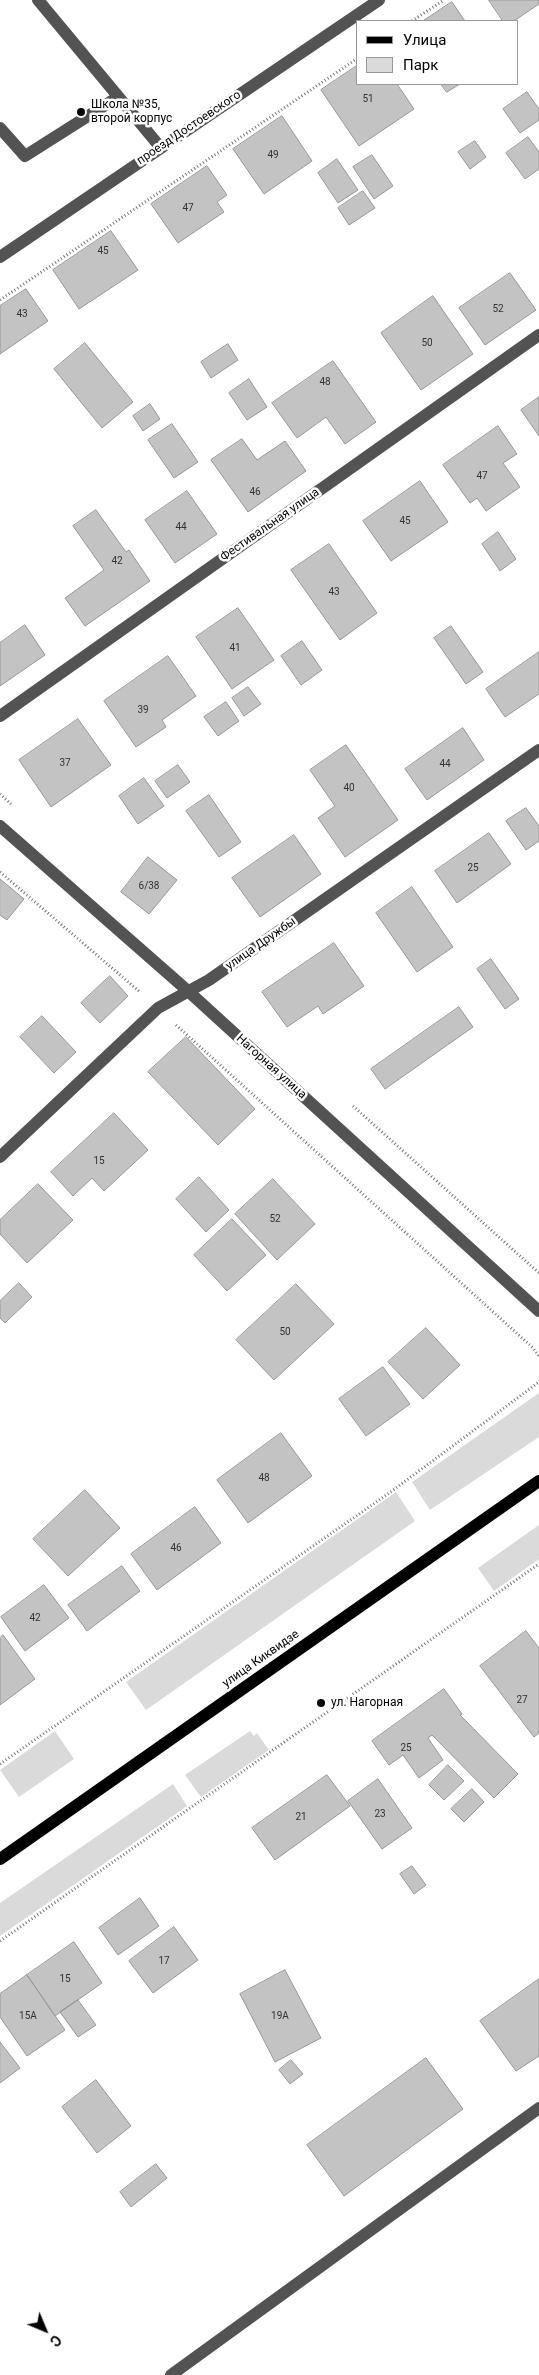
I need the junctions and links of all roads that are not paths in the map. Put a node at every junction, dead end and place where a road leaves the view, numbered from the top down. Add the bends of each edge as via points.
1 (38, 0) edge
2 (379, 0) edge
3 (118, 97) junction
4 (0, 128) edge
5 (161, 148) junction
6 (0, 257) edge
7 (539, 335) edge
8 (0, 716) edge
9 (539, 750) edge
10 (0, 826) edge
11 (188, 991) junction
12 (0, 1157) edge
13 (539, 1311) edge
14 (539, 1481) edge
15 (0, 1859) edge
16 (539, 2108) edge
17 (171, 2375) edge

1 - 3 street
2 - 5 street, проезд Достоевского
3 - 4 street via 25,156
3 - 5 street
5 - 6 street, проезд Достоевского
7 - 8 street, Фестивальная улица
9 - 11 street, улица Дружбы via 209,980
10 - 11 street, Нагорная улица
11 - 12 street, улица Дружбы via 158,1008
11 - 13 street, Нагорная улица
14 - 15 main road, улица Киквидзе
16 - 17 street

